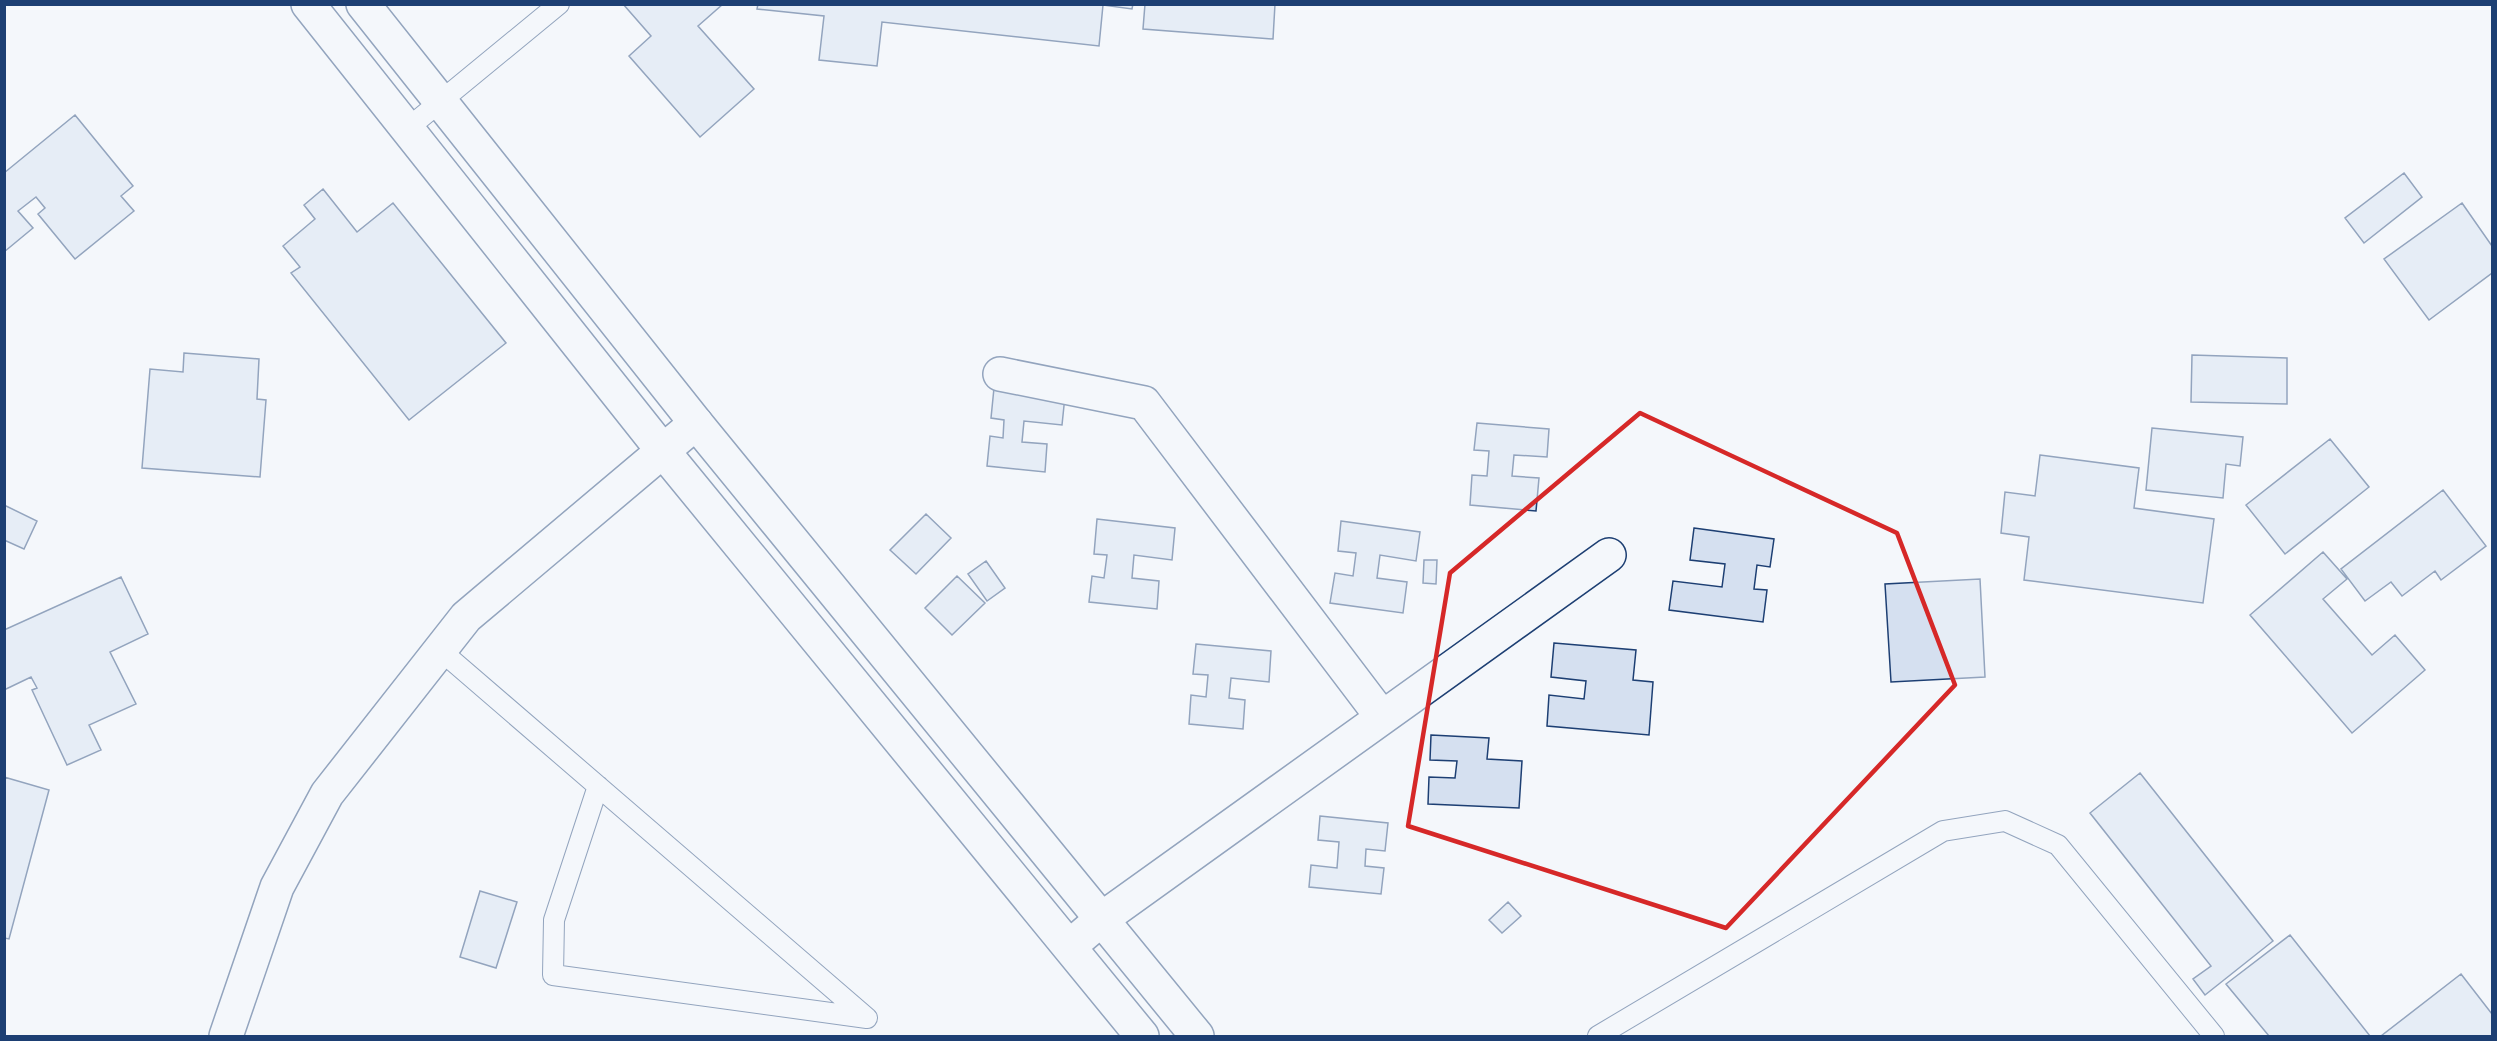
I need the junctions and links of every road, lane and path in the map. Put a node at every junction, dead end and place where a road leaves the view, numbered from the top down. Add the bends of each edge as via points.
1 (308, 4) edge
2 (363, 4) edge
3 (558, 4) edge
4 (441, 103) junction
5 (407, 129) junction
6 (1000, 374) dead end
7 (696, 423) junction
8 (663, 451) junction
9 (1609, 555) dead end
10 (440, 650) junction
11 (1382, 717) junction
12 (598, 786) junction
13 (1103, 918) junction
14 (1070, 946) junction
15 (226, 1036) edge
16 (1142, 1036) edge
17 (1197, 1036) edge
18 (1598, 1036) edge
19 (2214, 1036) edge

1 - 5 main road
2 - 4 main road
3 - 4 lane
4 - 5 lane
4 - 7 main road
5 - 8 main road
6 - 11 main road via 1143,403
7 - 8 main road
7 - 13 main road
8 - 10 main road via 466,617
8 - 14 main road
9 - 11 main road
10 - 12 lane
10 - 15 main road via 327,794 277,887
11 - 13 main road
12 - 12 lane via 607,793 867,1018 553,975 554,920
13 - 14 main road
13 - 17 main road
14 - 16 main road
18 - 19 lane via 1943,831 2005,821 2058,845

